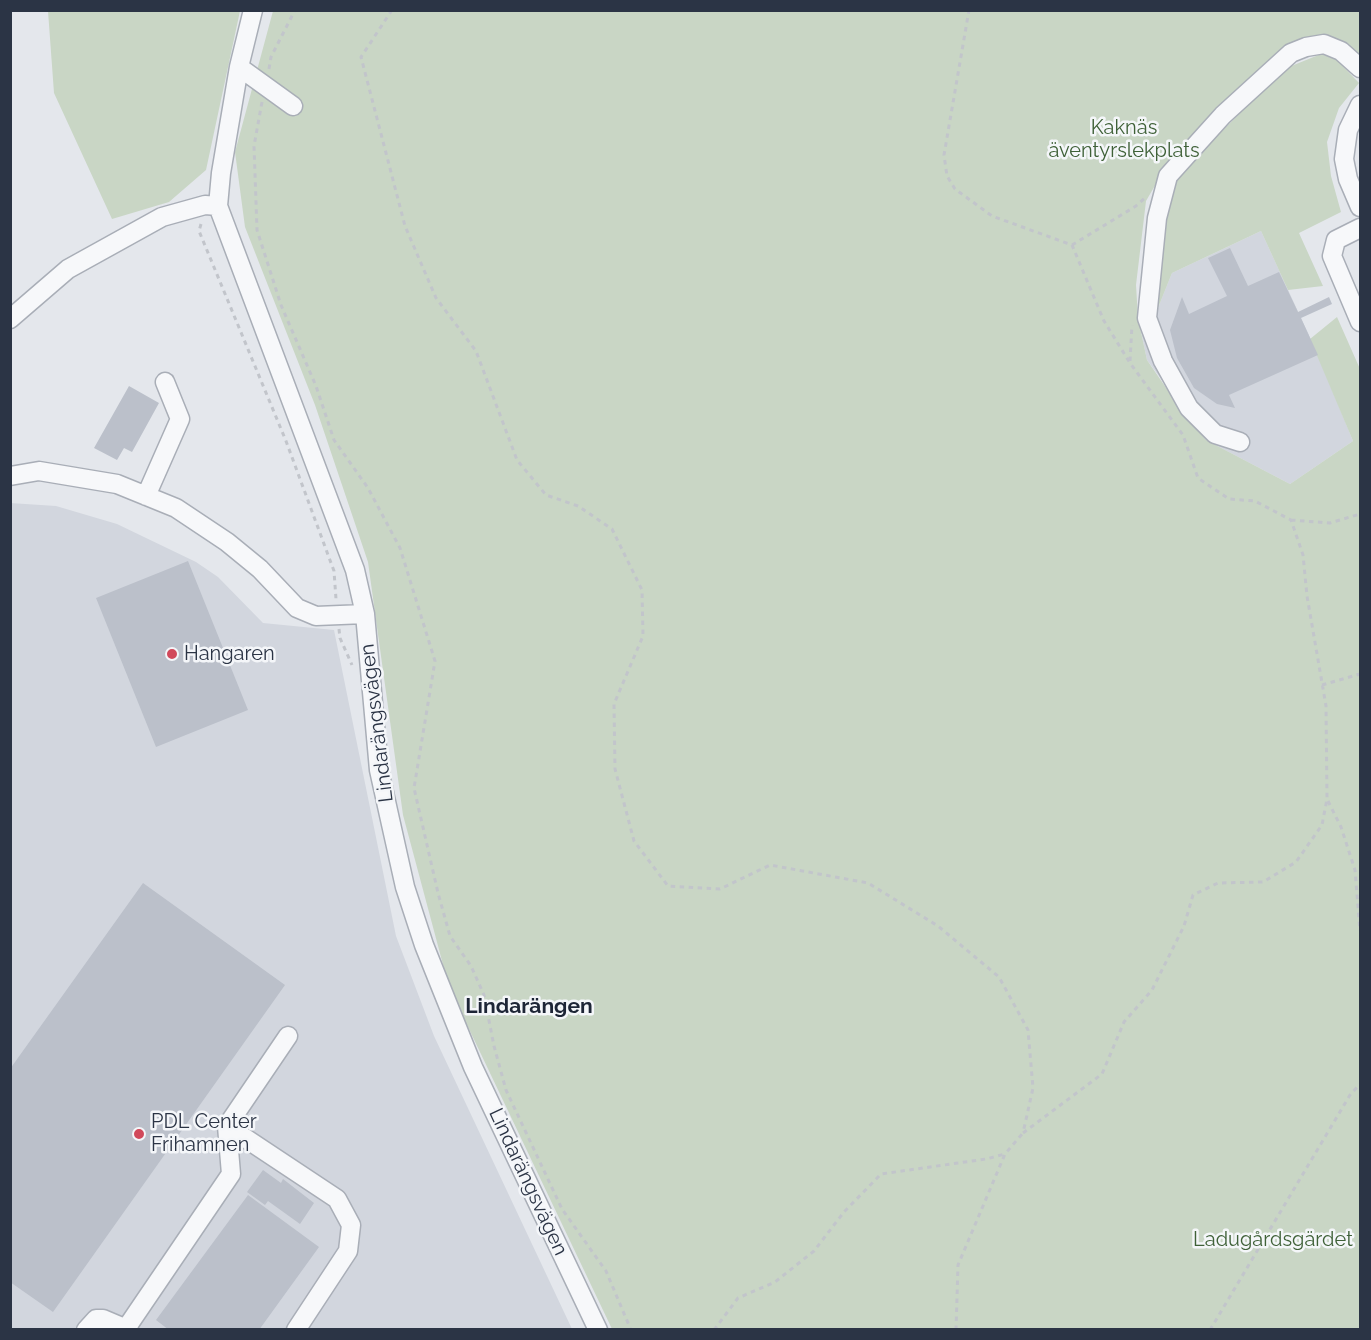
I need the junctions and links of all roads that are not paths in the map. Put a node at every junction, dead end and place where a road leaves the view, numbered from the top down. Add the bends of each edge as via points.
1 (253, 10) edge
2 (238, 67) junction
3 (1360, 68) edge
4 (1360, 105) edge
5 (293, 106) dead end
6 (212, 205) junction
7 (1360, 207) edge
8 (1360, 228) edge
9 (10, 319) edge
10 (1360, 322) edge
11 (165, 382) dead end
12 (1240, 442) dead end
13 (10, 477) edge
14 (146, 496) junction
15 (365, 614) junction
16 (288, 1036) dead end
17 (227, 1126) junction
18 (86, 1329) edge
19 (126, 1329) edge
20 (296, 1329) edge
21 (598, 1329) edge

1 - 2 street, Lindarängsvägen
2 - 5 street
2 - 6 street, Lindarängsvägen
3 - 12 street via 1341,51 1324,44 1291,53 1223,116 1168,176 1157,218 1147,318 1163,361 1190,408 1215,434
4 - 7 street via 1348,130 1344,159
6 - 9 street via 162,217 68,269
6 - 15 street, Lindarängsvägen via 355,570
8 - 10 street via 1336,240 1332,256
11 - 14 street via 180,419
13 - 14 street via 39,471 117,484
14 - 15 street via 176,508 227,542 297,608 316,616
15 - 21 street, Lindarängsvägen via 379,770 405,887 473,1067
16 - 17 street
17 - 19 street via 231,1174
17 - 20 street via 337,1199 351,1225 348,1251
18 - 19 street via 103,1318

